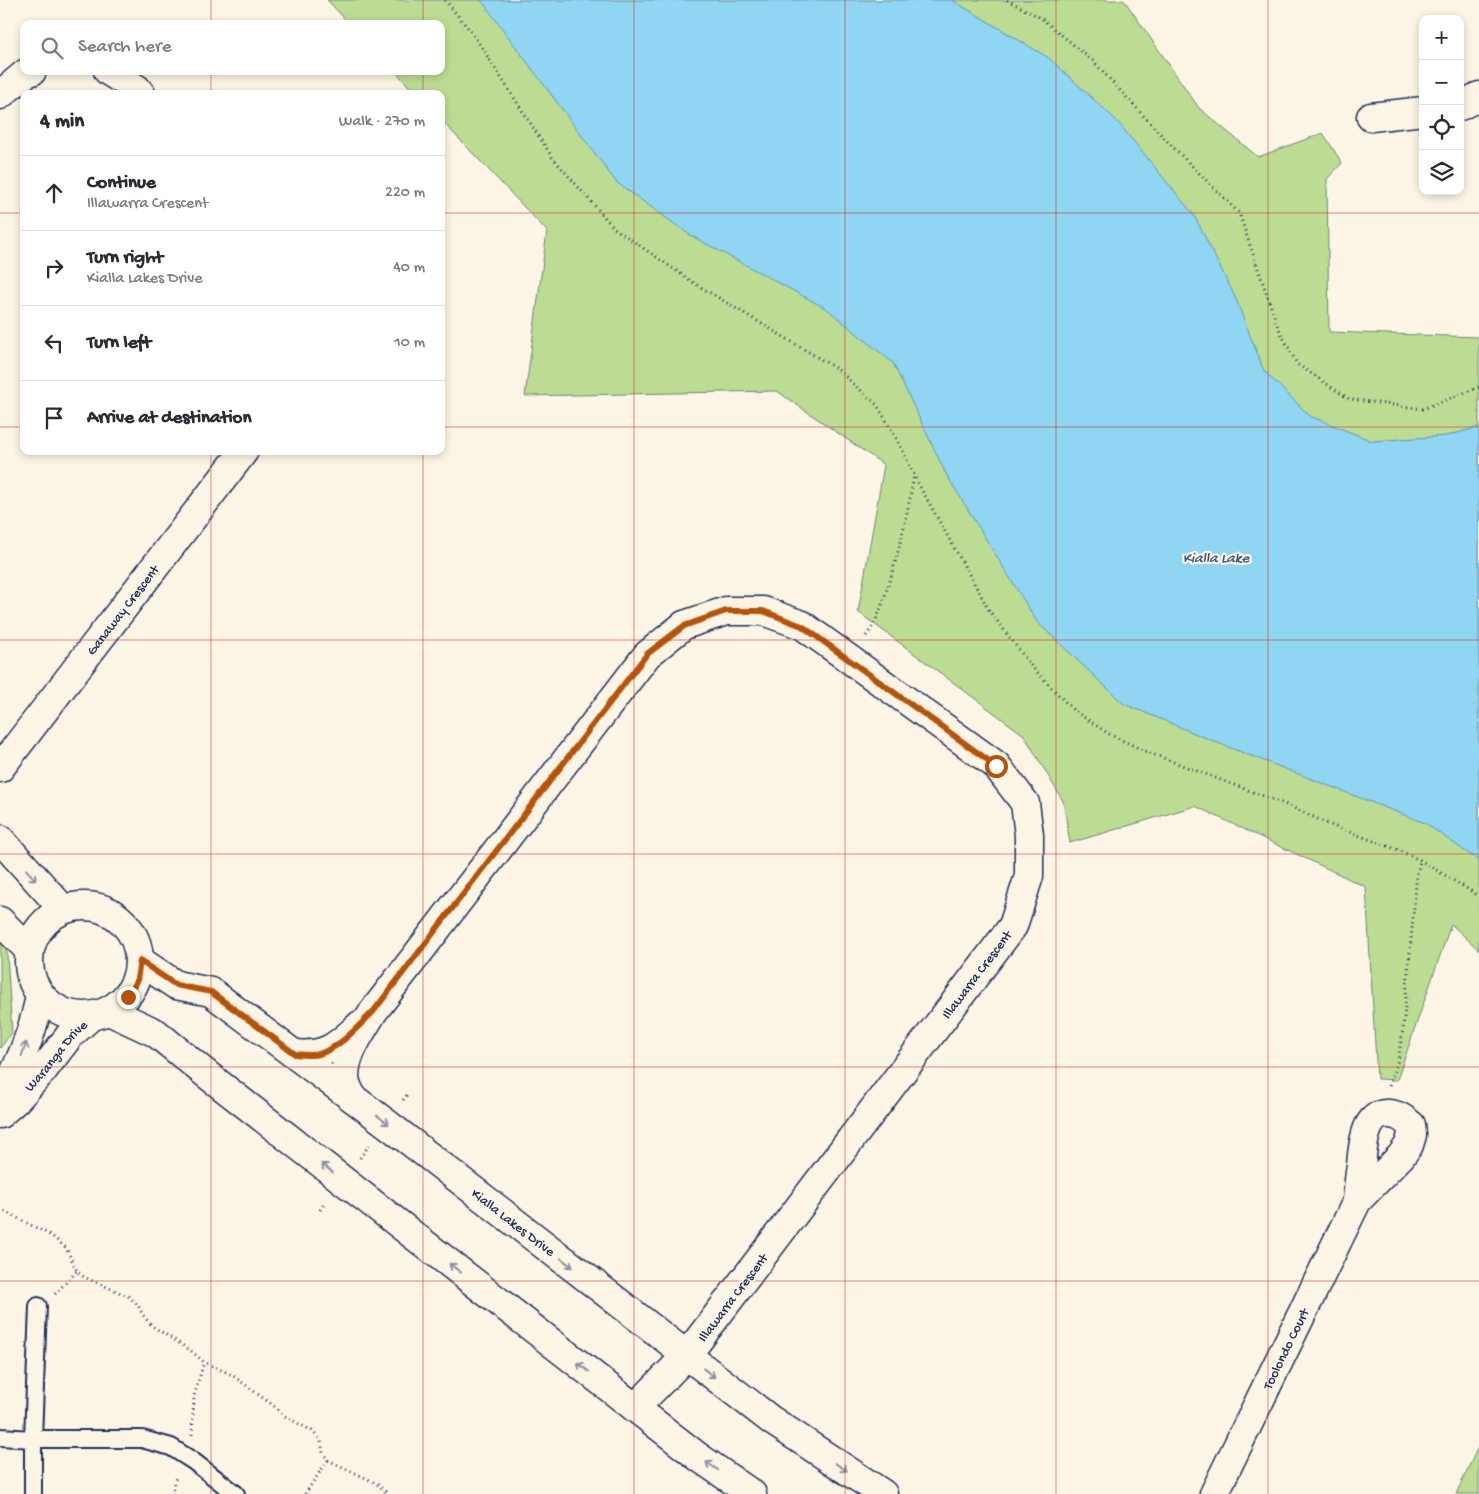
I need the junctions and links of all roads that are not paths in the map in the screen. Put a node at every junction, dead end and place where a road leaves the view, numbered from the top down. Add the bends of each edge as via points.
1 (24, 75) edge
2 (114, 75) edge
3 (138, 90) edge
4 (0, 95) edge
5 (1479, 96) edge
6 (1462, 105) edge
7 (1419, 112) edge
8 (1371, 118) dead end
9 (241, 455) edge
10 (0, 768) edge
11 (0, 840) edge
12 (63, 909) junction
13 (0, 921) edge
14 (29, 950) junction
15 (140, 961) junction
16 (40, 996) junction
17 (373, 1012) junction
18 (100, 1014) junction
19 (295, 1054) junction
20 (353, 1098) junction
21 (4, 1099) edge
22 (1357, 1201) junction
23 (38, 1306) road end
24 (687, 1355) junction
25 (635, 1408) junction
26 (0, 1437) edge
27 (33, 1439) junction
28 (33, 1494) edge
29 (236, 1494) edge
30 (752, 1494) edge
31 (883, 1494) edge
32 (1214, 1494) edge

1 - 4 street
2 - 3 street
5 - 6 street
7 - 8 street
9 - 10 street, Ganaway Crescent
11 -> 12 street
12 - 14 street via 49,917 36,932
12 - 15 street via 82,905 101,908 120,918 132,932 140,950
13 - 14 street
14 - 16 street via 31,979
15 - 18 street via 137,980 128,997
15 - 19 street, Kialla Lakes Drive via 176,985 211,992
16 - 18 street via 54,1009 71,1015
21 -> 16 street, Waranga Drive via 36,1017
17 - 19 street, Illawarra Crescent via 331,1049 319,1054
17 - 20 street, Illawarra Crescent via 347,1062 346,1085
17 - 24 street, Illawarra Crescent via 647,654 684,626 726,611 763,611 802,626 996,766 1025,803 1029,835 1029,876 1012,926
18 - 21 street, Waranga Drive via 70,1035 44,1069
25 -> 18 street via 205,1074 156,1032
19 - 20 street, Kialla Lakes Drive
20 -> 24 street, Kialla Lakes Drive
22 - 22 street, Toolondo Court via 1367,1128 1384,1114 1398,1116 1411,1125 1409,1145
22 - 32 street, Toolondo Court
23 - 27 lane
24 - 25 street, Illawarra Crescent
24 -> 31 street, Kialla Lakes Drive via 771,1420
30 -> 25 street
26 - 27 lane
27 - 28 lane
27 - 29 lane via 142,1439 171,1447

